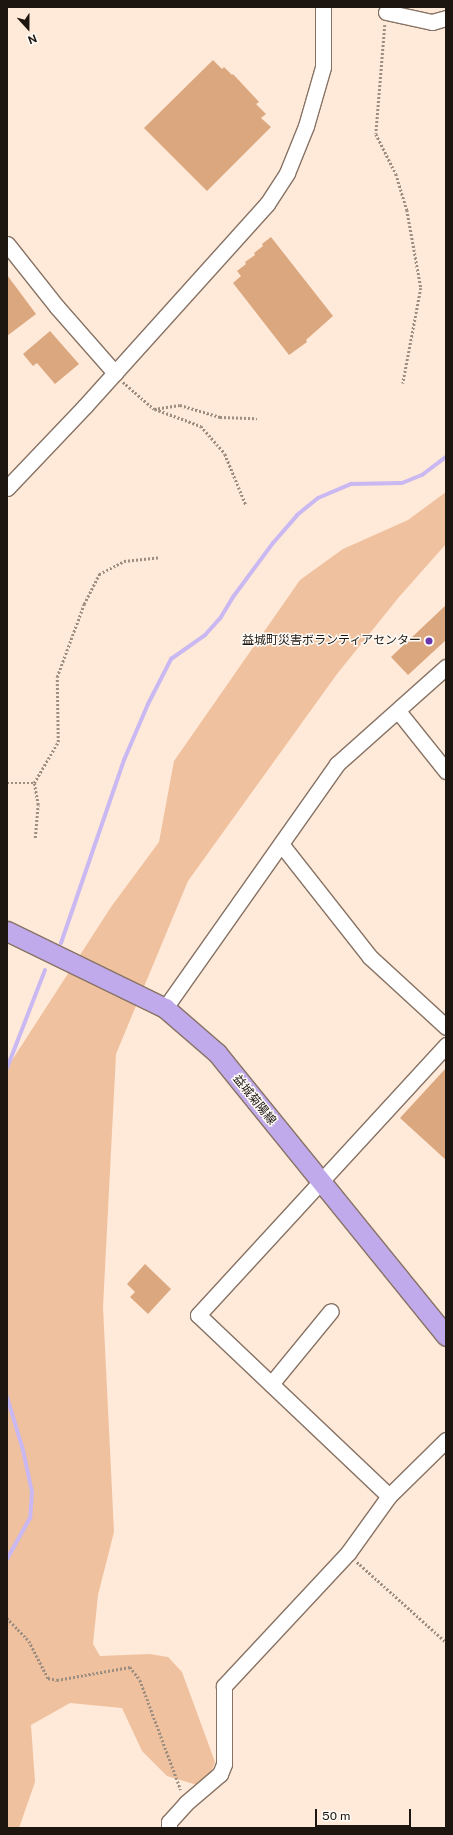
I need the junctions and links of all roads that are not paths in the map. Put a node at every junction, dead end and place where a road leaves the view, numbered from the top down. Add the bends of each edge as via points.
1 (323, 7) edge
2 (386, 12) road end
3 (446, 18) edge
4 (7, 244) edge
5 (115, 373) junction
6 (7, 488) edge
7 (446, 667) edge
8 (398, 711) junction
9 (446, 771) edge
10 (281, 844) junction
11 (7, 931) edge
12 (164, 1008) junction
13 (446, 1027) edge
14 (446, 1045) edge
15 (321, 1182) junction
16 (331, 1311) dead end
17 (446, 1336) edge
18 (271, 1384) junction
19 (446, 1440) edge
20 (389, 1496) junction
21 (169, 1828) edge

1 - 5 street via 323,67 306,126 287,173 266,204
2 - 3 street via 432,22
4 - 5 street via 57,307
5 - 6 street
7 - 8 street
8 - 9 street
8 - 10 street via 336,764
10 - 12 street
10 - 13 street via 370,957
11 - 12 main road, 益城菊陽線
12 - 15 main road, 益城菊陽線 via 217,1053
14 - 15 street
15 - 17 main road, 益城菊陽線
15 - 18 street via 198,1315
16 - 18 street
18 - 20 street
19 - 20 street
20 - 21 street via 348,1553 224,1686 224,1764 220,1774 186,1803 169,1822

